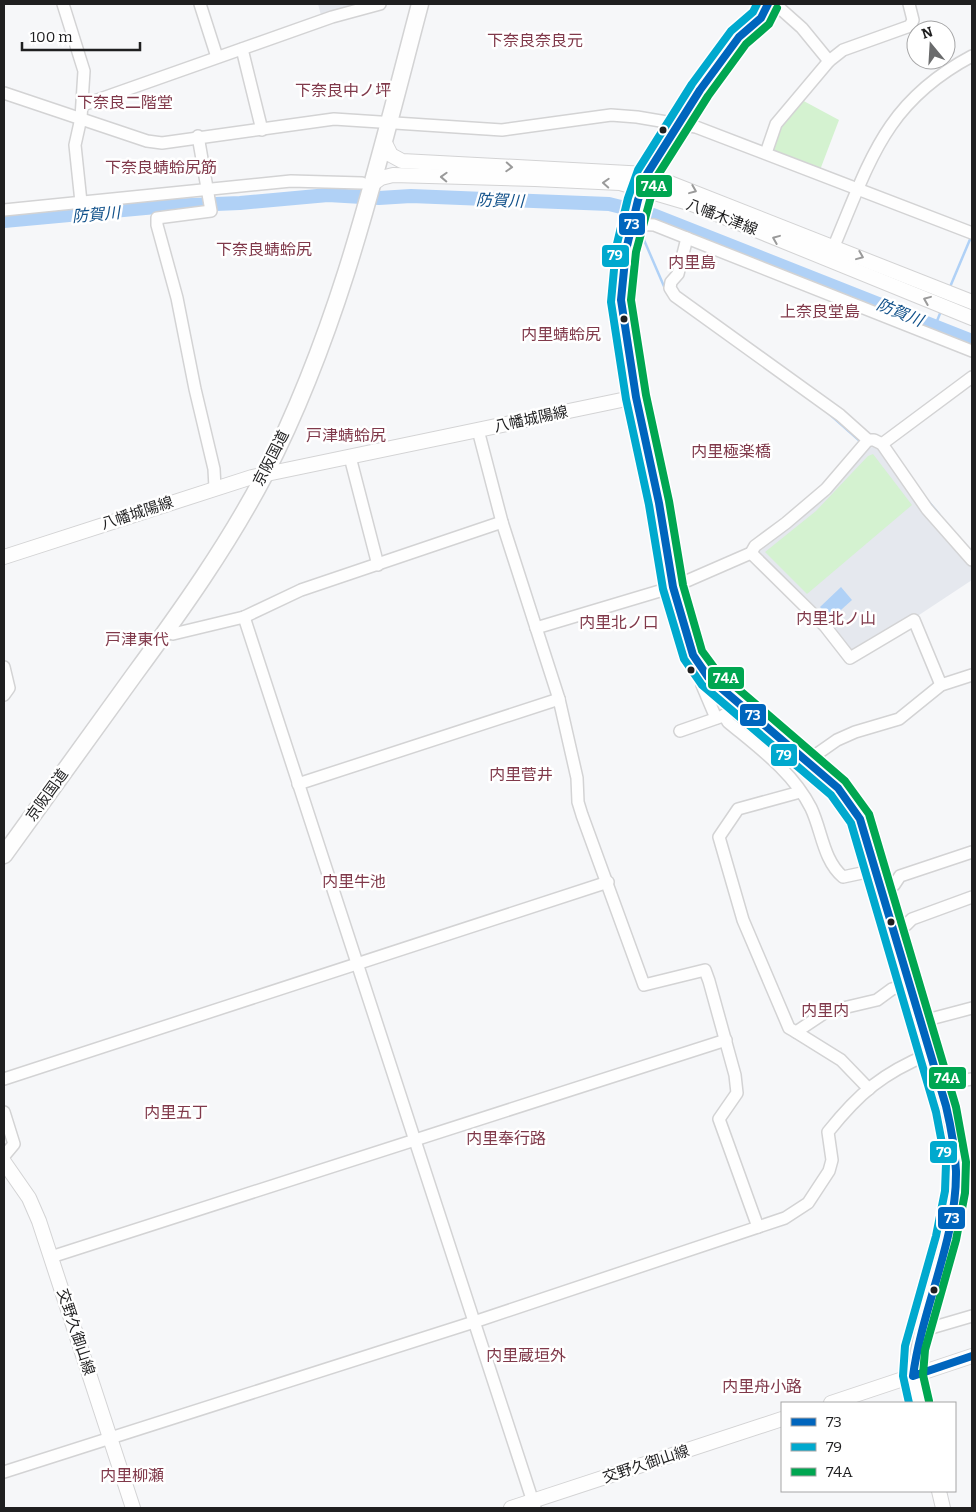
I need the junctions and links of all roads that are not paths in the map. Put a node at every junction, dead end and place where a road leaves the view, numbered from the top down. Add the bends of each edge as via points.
1 (63, 4) edge
2 (200, 4) edge
3 (380, 4) edge
4 (410, 4) edge
5 (420, 4) edge
6 (768, 4) edge
7 (775, 4) edge
8 (909, 4) edge
9 (242, 49) junction
10 (972, 56) edge
11 (217, 57) junction
12 (829, 61) junction
13 (4, 92) edge
14 (83, 105) junction
15 (81, 118) junction
16 (384, 121) junction
17 (679, 124) junction
18 (262, 130) junction
19 (198, 136) junction
20 (384, 141) junction
21 (766, 153) junction
22 (647, 174) junction
23 (366, 185) junction
24 (208, 189) junction
25 (858, 191) junction
26 (640, 194) junction
27 (81, 202) junction
28 (4, 210) edge
29 (632, 224) junction
30 (972, 233) edge
31 (687, 238) junction
32 (834, 246) junction
33 (808, 251) junction
34 (972, 302) edge
35 (972, 318) edge
36 (972, 351) edge
37 (972, 377) edge
38 (636, 398) junction
39 (478, 430) junction
40 (868, 440) junction
41 (882, 444) junction
42 (350, 457) junction
43 (258, 476) junction
44 (215, 488) junction
45 (502, 522) junction
46 (751, 553) junction
47 (4, 557) edge
48 (972, 560) edge
49 (378, 564) junction
50 (673, 587) junction
51 (244, 617) junction
52 (536, 628) junction
53 (166, 630) junction
54 (4, 667) edge
55 (972, 675) edge
56 (708, 677) junction
57 (941, 685) junction
58 (4, 694) edge
59 (559, 699) junction
60 (746, 708) junction
61 (720, 717) junction
62 (680, 731) dead end
63 (807, 761) junction
64 (298, 784) junction
65 (800, 792) junction
66 (4, 843) edge
67 (972, 852) edge
68 (4, 855) edge
69 (876, 870) junction
70 (608, 882) junction
71 (881, 889) junction
72 (972, 897) edge
73 (893, 929) junction
74 (356, 964) junction
75 (909, 984) junction
76 (972, 1008) edge
77 (919, 1022) junction
78 (796, 1032) junction
79 (726, 1040) junction
80 (929, 1054) junction
81 (4, 1078) edge
82 (972, 1079) edge
83 (938, 1084) junction
84 (869, 1089) junction
85 (4, 1112) edge
86 (415, 1142) junction
87 (4, 1156) edge
88 (4, 1162) edge
89 (758, 1227) junction
90 (51, 1257) junction
91 (972, 1316) edge
92 (474, 1322) junction
93 (920, 1327) junction
94 (972, 1356) edge
95 (913, 1376) junction
96 (834, 1402) edge
97 (919, 1402) edge
98 (781, 1419) edge
99 (110, 1437) junction
100 (4, 1472) edge
101 (939, 1492) edge
102 (534, 1505) edge
103 (133, 1508) edge
104 (511, 1508) edge
105 (943, 1508) edge

1 - 14 street via 84,71
2 - 11 street
3 - 9 street via 332,17
4 - 16 highway, 京阪国道
5 - 16 highway, 京阪国道
6 - 17 main road via 761,18 723,60
7 - 12 street via 802,28
8 - 12 street via 913,20 910,26 843,50
9 - 11 street
9 - 18 street
10 - 25 street via 933,80 903,109 885,132
11 - 14 street
12 - 21 street via 776,124
13 - 15 street
14 - 15 street
15 - 19 street via 146,141 162,143
15 - 27 street via 75,145
16 - 17 street via 502,130 611,115
16 - 18 street via 334,118
16 - 20 highway, 京阪国道
16 - 23 highway, 京阪国道
17 - 21 street via 696,127
17 - 22 main road
18 - 19 street
19 - 24 street
20 -> 22 main road, 八幡木津線 via 390,154 402,161
20 - 23 highway, 京阪国道
21 - 25 street
22 - 26 main road
22 -> 32 main road, 八幡木津線
23 - 24 street via 291,182
26 -> 23 main road, 八幡木津線 via 620,184 536,179 393,176
23 - 43 highway, 京阪国道 via 309,355
24 - 27 street
24 - 44 street via 211,211 158,218 157,225 177,298 214,470
25 - 30 street
25 - 32 street
26 - 29 main road
33 -> 26 main road, 八幡木津線 via 692,204
27 - 28 street
29 - 31 street via 654,225
29 - 38 main road via 621,300
31 - 36 street
31 - 40 street via 678,274 671,282 670,288 675,296 840,415
32 - 33 street via 824,252
32 -> 34 main road, 八幡木津線
35 -> 33 main road, 八幡木津線
37 - 41 street
38 - 39 main road, 八幡城陽線
38 - 50 street via 660,503
39 - 42 main road, 八幡城陽線
39 - 45 street
40 - 41 street
40 - 46 street via 826,489 755,546
41 - 48 street via 927,509
42 - 43 main road, 八幡城陽線
42 - 49 street
43 - 44 main road, 八幡城陽線
43 - 53 highway, 京阪国道 via 208,570
43 - 66 highway, 京阪国道 via 158,625
44 - 47 main road, 八幡城陽線
45 - 49 street
45 - 52 street
46 - 50 street
46 - 57 street via 825,626 850,658 914,620
49 - 51 street via 301,590
50 - 52 street
50 - 56 street via 693,655
51 - 53 street via 173,634
51 - 64 street
52 - 59 street
53 - 68 highway, 京阪国道
54 - 58 street via 9,688
55 - 57 street
56 - 60 street
56 - 61 street via 702,685
57 - 63 street via 900,719 843,737
59 - 64 street
59 - 70 street via 577,778 578,802
60 - 61 street
60 - 63 street
61 - 62 street
61 - 65 street via 772,759
63 - 69 street via 838,788 855,811
64 - 74 street
65 - 69 street via 811,808 831,865 838,873 843,878
65 - 78 street via 738,809 720,837 743,920 789,1028
67 - 71 street via 900,876 894,886
69 - 71 street
70 - 74 street
70 - 79 street via 644,985 705,970
71 - 73 street
72 - 73 street
73 - 75 street
74 - 81 street
74 - 86 street
75 - 77 street
75 - 78 street via 892,989 877,1000 826,1012
76 - 77 street
77 - 80 street
78 - 84 street via 841,1060
79 - 86 street
79 - 89 street via 737,1093 719,1119
80 - 83 street
80 - 84 street via 900,1066
82 - 83 street
83 - 93 street via 956,1163 955,1192 936,1277
84 - 89 street via 849,1106 828,1132 832,1160 830,1172 808,1203 785,1218
85 - 87 street via 14,1144
86 - 90 street
86 - 92 street
88 - 90 main road, 交野久御山線 via 29,1198
89 - 92 street
90 - 99 main road, 交野久御山線
91 - 93 street via 930,1328
92 - 99 street
92 - 102 street
93 - 95 street
94 - 95 main road
95 - 96 main road
95 - 97 main road
98 - 102 main road, 交野久御山線
99 - 100 street
99 - 103 main road, 交野久御山線
101 - 105 main road
102 - 104 main road, 交野久御山線

